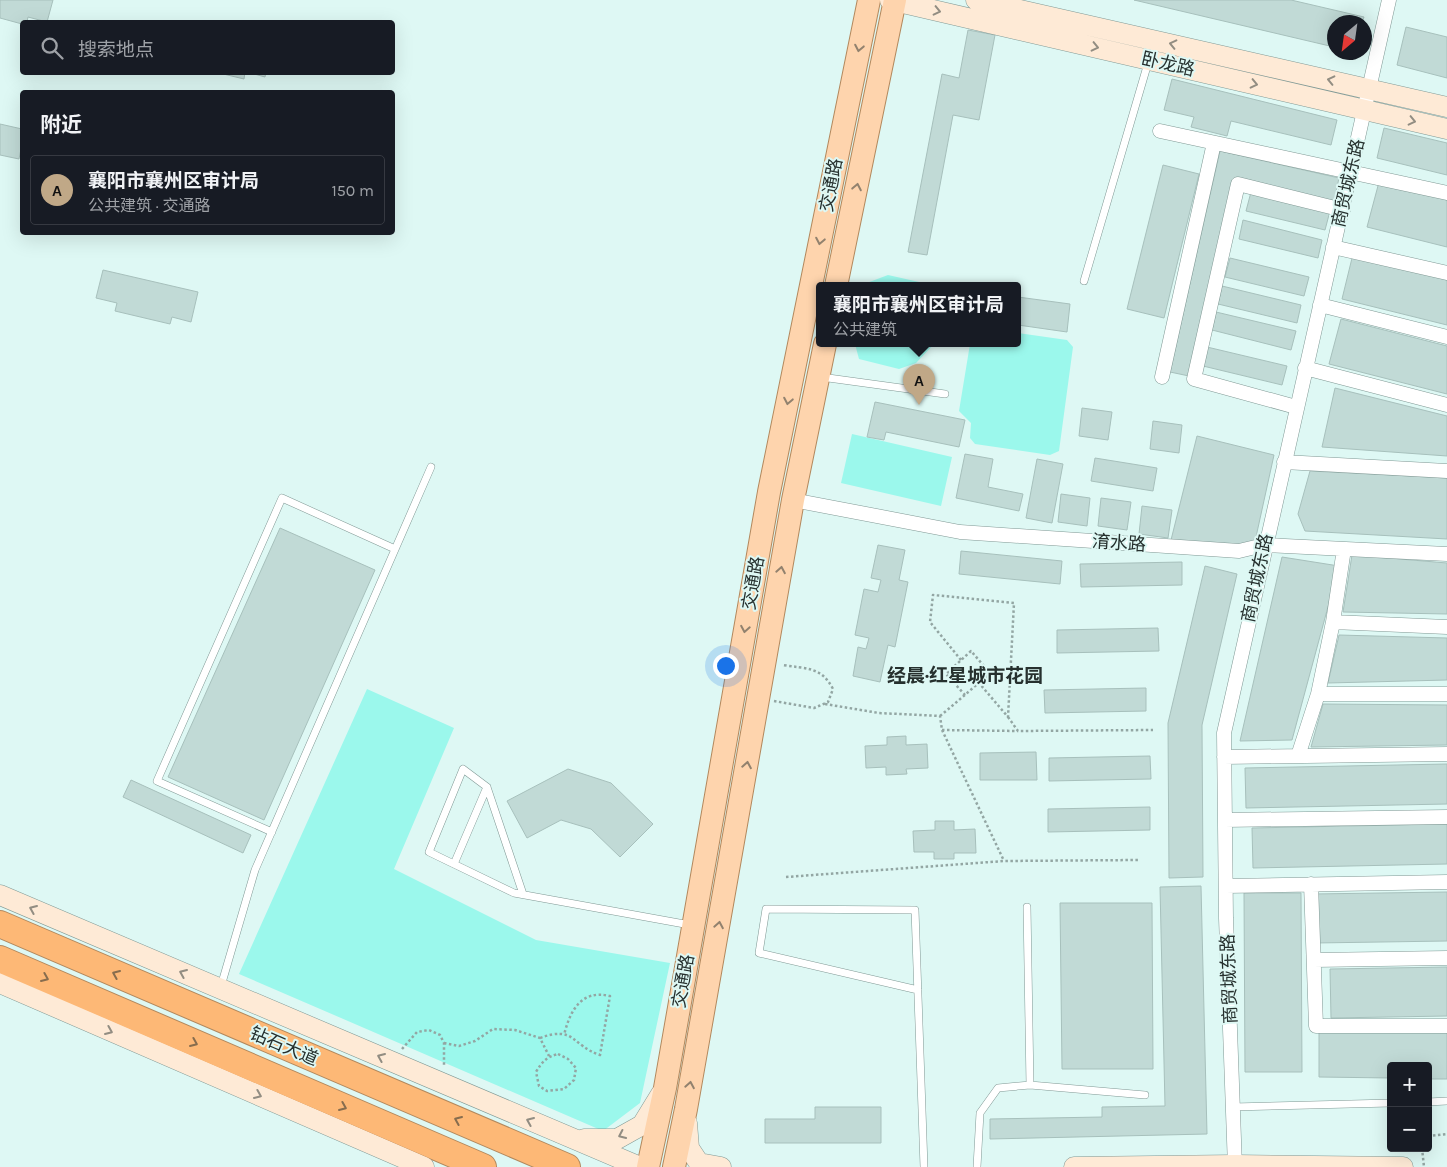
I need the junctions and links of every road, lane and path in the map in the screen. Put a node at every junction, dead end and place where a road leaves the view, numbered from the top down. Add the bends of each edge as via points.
1 (869, 0) edge
2 (893, 0) edge
3 (976, 0) edge
4 (1389, 0) edge
5 (1149, 60) junction
6 (1369, 89) junction
7 (1447, 107) edge
8 (1365, 110) junction
9 (1447, 129) edge
10 (1160, 131) dead end
11 (1214, 143) junction
12 (1350, 172) junction
13 (1447, 193) edge
14 (1343, 210) junction
15 (1333, 247) junction
16 (1447, 273) edge
17 (1084, 281) dead end
18 (837, 282) edge
19 (1320, 305) junction
20 (1447, 337) edge
21 (824, 347) edge
22 (1305, 368) junction
23 (818, 376) junction
24 (1162, 377) dead end
25 (945, 394) dead end
26 (1447, 405) edge
27 (1296, 406) junction
28 (1284, 462) junction
29 (431, 467) dead end
30 (1447, 470) edge
31 (793, 500) junction
32 (1264, 545) junction
33 (395, 548) junction
34 (1344, 549) junction
35 (1447, 554) edge
36 (1333, 622) junction
37 (1447, 627) edge
38 (961, 660) junction
39 (764, 662) junction
40 (979, 683) junction
41 (1318, 694) junction
42 (1447, 694) edge
43 (965, 695) junction
44 (758, 697) junction
45 (824, 704) junction
46 (940, 716) junction
47 (1008, 717) junction
48 (942, 730) junction
49 (1153, 730) dead end
50 (1018, 731) junction
51 (1447, 754) edge
52 (1298, 756) junction
53 (1224, 758) junction
54 (486, 787) junction
55 (1447, 818) edge
56 (1225, 820) junction
57 (272, 832) junction
58 (1138, 860) dead end
59 (1004, 861) junction
60 (454, 864) junction
61 (786, 877) dead end
62 (1447, 882) edge
63 (1311, 884) junction
64 (1226, 886) junction
65 (523, 894) junction
66 (1, 897) edge
67 (1027, 907) dead end
68 (0, 924) edge
69 (693, 926) junction
70 (1447, 958) edge
71 (0, 959) edge
72 (1314, 960) junction
73 (0, 983) edge
74 (220, 988) junction
75 (918, 990) junction
76 (81, 1006) junction
77 (208, 1014) junction
78 (1447, 1026) edge
79 (564, 1035) junction
80 (540, 1038) junction
81 (444, 1043) junction
82 (549, 1056) junction
83 (393, 1062) junction
84 (444, 1084) junction
85 (1030, 1085) junction
86 (665, 1088) junction
87 (1145, 1096) dead end
88 (1447, 1101) edge
89 (1432, 1102) edge
90 (1387, 1103) edge
91 (1233, 1107) junction
92 (686, 1109) junction
93 (1447, 1134) edge
94 (564, 1135) junction
95 (1432, 1136) edge
96 (1422, 1152) edge
97 (478, 1165) edge
98 (1235, 1166) edge
99 (424, 1167) edge
100 (567, 1167) edge
101 (640, 1167) edge
102 (648, 1167) edge
103 (674, 1167) edge
104 (721, 1167) edge
105 (924, 1167) edge
106 (977, 1167) edge
107 (1074, 1167) edge
108 (1403, 1167) edge
109 (1424, 1167) edge

1 -> 69 main road, 交通路 via 769,492
2 -> 5 street, 卧龙路
18 -> 2 main road, 交通路
6 -> 3 street, 卧龙路
4 - 6 street, 商贸城东路
5 -> 8 street, 卧龙路
5 - 17 lane
6 - 7 street, 卧龙路
6 - 8 street, 商贸城东路
8 -> 9 street, 卧龙路
8 - 12 street, 商贸城东路
10 - 11 street
11 - 12 street
11 - 24 street
12 - 13 street
12 - 14 street, 商贸城东路
14 - 15 street, 商贸城东路
14 - 27 street via 1238,184 1194,379
15 - 16 street
15 - 19 street, 商贸城东路
19 - 20 street
19 - 22 street, 商贸城东路
21 - 23 main road, 交通路
22 - 26 street
22 - 27 street, 商贸城东路
23 - 25 lane
23 - 31 main road, 交通路
27 - 28 street, 商贸城东路
28 - 30 street
28 - 32 street, 商贸城东路
29 - 33 lane
31 - 32 street, 淯水路 via 960,532 1239,551
39 -> 31 main road, 交通路
32 - 34 street, 淯水路
32 - 53 street, 商贸城东路 via 1224,733
33 - 57 lane
33 - 57 lane via 282,498 157,781
34 - 35 street, 淯水路
34 - 36 street
36 - 37 street
36 - 41 street
38 - 40 path via 970,651 990,673
38 - 43 path via 946,674
38 - 47 path via 930,622 933,595 1014,603
39 - 44 main road, 交通路
39 - 45 path via 818,671 826,676 833,689
40 - 43 path
40 - 47 path
41 - 42 street
41 - 52 street
43 - 46 path
44 - 45 path via 814,708
92 -> 44 main road, 交通路
45 - 46 path via 879,713
46 - 48 path
47 - 50 path
48 - 50 path
48 - 59 path
49 - 50 path
51 - 52 street
52 - 53 street
53 - 56 street, 商贸城东路
54 - 60 lane
54 - 60 lane via 463,769 429,852
54 - 65 lane
55 - 56 street
56 - 64 street, 商贸城东路
57 - 74 lane via 255,870
58 - 59 path
59 - 61 path
60 - 65 lane
62 - 63 street
63 - 64 street
63 - 72 street
64 - 91 street, 商贸城东路
65 - 69 lane
74 -> 66 street
67 - 85 lane
77 -> 68 highway, 钻石大道
69 - 86 main road, 交通路
70 - 72 street
71 -> 76 highway, 钻石大道
72 - 78 street via 1316,1026
73 - 76 street
74 - 77 street
83 -> 74 street
75 - 75 lane via 915,910 766,909 759,953
75 - 105 lane
76 -> 97 highway, 钻石大道
76 -> 99 street
100 -> 77 highway, 钻石大道
79 - 79 path via 600,1055 610,996 601,994 578,1002 569,1014
79 - 80 path via 556,1032
80 - 81 path via 515,1030 493,1029 475,1041 459,1046
80 - 82 path
81 - 83 path via 440,1035 430,1030 417,1032
81 - 84 path
82 - 82 path via 536,1072 539,1086 546,1091 564,1088 574,1080 576,1068 568,1058 558,1054
83 - 84 street
94 -> 84 street
85 - 87 lane
85 - 106 lane via 998,1088 980,1113
86 -> 94 street via 642,1125 617,1139 591,1141
86 - 102 main road, 交通路
88 - 89 lane
90 - 91 lane
91 - 98 street, 商贸城东路
92 - 103 main road, 交通路
92 - 104 street via 689,1148 699,1163
93 - 95 path
94 - 101 street
96 - 109 path
98 - 107 street
98 - 108 street

